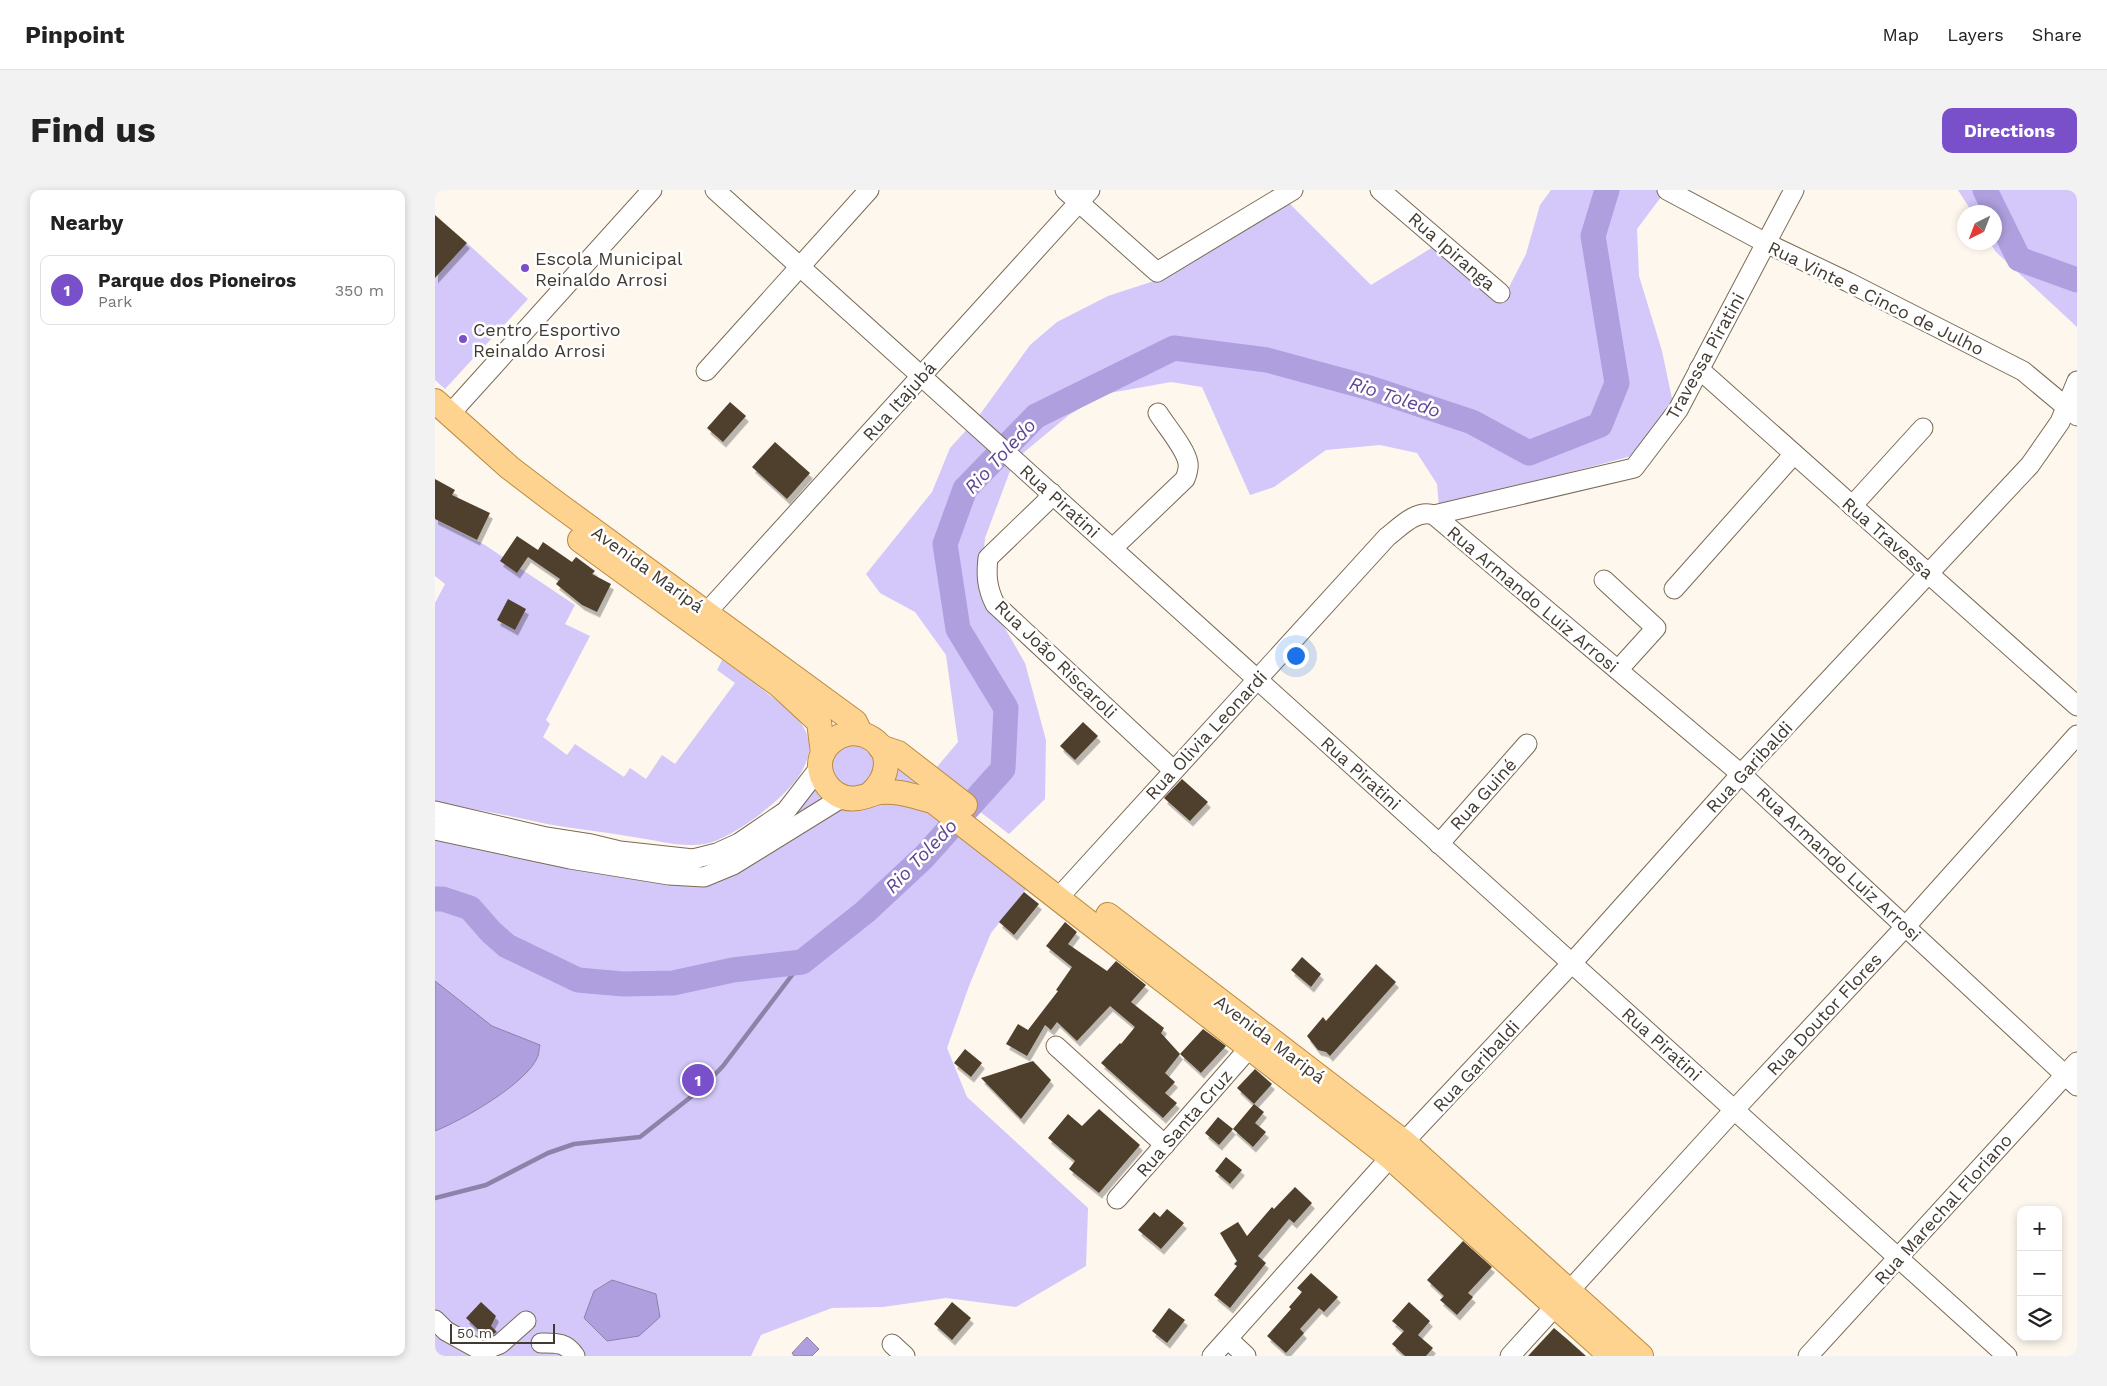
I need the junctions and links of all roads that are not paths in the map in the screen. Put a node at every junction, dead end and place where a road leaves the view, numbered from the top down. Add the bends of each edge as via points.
1 (652, 190) edge
2 (715, 190) edge
3 (869, 190) edge
4 (1065, 190) edge
5 (1293, 190) edge
6 (1380, 190) edge
7 (1667, 190) edge
8 (1794, 190) edge
9 (1085, 196) edge
10 (1766, 244) junction
11 (800, 266) junction
12 (1500, 293) dead end
13 (1699, 369) junction
14 (706, 371) dead end
15 (921, 376) junction
16 (2077, 381) edge
17 (2071, 411) edge
18 (440, 413) edge
19 (1159, 413) dead end
20 (1923, 428) dead end
21 (1794, 454) junction
22 (1052, 493) junction
23 (1852, 506) junction
24 (1434, 515) junction
25 (1113, 548) junction
26 (1929, 574) junction
27 (1603, 580) dead end
28 (1674, 589) dead end
29 (707, 612) junction
30 (1618, 670) junction
31 (1257, 679) junction
32 (2077, 706) edge
33 (2077, 735) edge
34 (871, 740) junction
35 (1527, 744) dead end
36 (821, 760) junction
37 (1173, 770) junction
38 (1741, 774) junction
39 (869, 795) junction
40 (939, 795) junction
41 (843, 797) junction
42 (435, 811) edge
43 (435, 830) edge
44 (1439, 844) junction
45 (1064, 891) junction
46 (1906, 926) junction
47 (1572, 963) junction
48 (1256, 1040) junction
49 (1056, 1046) dead end
50 (2073, 1074) edge
51 (1734, 1110) junction
52 (1165, 1145) junction
53 (1397, 1149) junction
54 (1117, 1199) dead end
55 (1898, 1258) junction
56 (1562, 1298) junction
57 (435, 1320) edge
58 (525, 1321) dead end
59 (1227, 1339) junction
60 (541, 1343) dead end
61 (575, 1356) edge
62 (1212, 1356) edge
63 (1246, 1356) edge
64 (1510, 1356) edge
65 (1611, 1356) edge
66 (1641, 1356) edge
67 (1808, 1356) edge
68 (2007, 1356) edge

1 - 18 street
2 - 11 street, Rua Piratini
3 - 11 street
4 - 9 street
5 - 9 street via 1157,272
6 - 12 street, Rua Ipiranga
7 - 10 street, Rua Vinte e Cinco de Julho
8 - 10 street, Travessa Piratini
9 - 15 street, Rua Itajubá
10 - 13 street, Travessa Piratini
10 - 17 street, Rua Vinte e Cinco de Julho via 1849,282 2023,371
11 - 14 street
11 - 15 street, Rua Piratini
13 - 21 street, Rua Travessa
13 - 24 street, Travessa Piratini via 1678,410 1634,468
15 - 22 street, Rua Piratini
15 - 29 street, Rua Itajubá
16 - 17 street, Rua Garibaldi
17 - 26 street, Rua Garibaldi via 2030,465
18 - 29 main road, Avenida Maripá
18 - 36 main road, Avenida Maripá via 518,495 779,686 819,722
19 - 25 street via 1188,462 1188,472 1185,479
20 - 23 street
21 - 23 street, Rua Travessa
21 - 28 street
22 - 25 street, Rua Piratini
22 - 37 street, Rua João Riscaroli via 988,558 987,588 995,604
23 - 26 street, Rua Travessa
24 - 30 street, Rua Armando Luiz Arrosi
24 - 31 street, Rua Olivia Leonardi via 1418,515 1387,537
25 - 31 street, Rua Piratini
26 - 32 street, Rua Travessa
26 - 38 street, Rua Garibaldi
27 - 30 street via 1656,628
29 - 34 main road, Avenida Maripá via 855,722
30 - 38 street, Rua Armando Luiz Arrosi
31 - 37 street, Rua Olivia Leonardi
31 - 44 street, Rua Piratini
33 - 46 street, Rua Doutor Flores
34 - 36 main road via 849,733 838,736 829,743
34 - 39 main road via 885,757 885,773 878,788
34 - 40 main road, Avenida Maripá via 897,753
35 - 44 street, Rua Guiné
36 - 41 main road via 825,783
36 - 42 street via 786,811 739,843 693,859 620,851
37 - 45 street, Rua Olivia Leonardi
38 - 46 street, Rua Armando Luiz Arrosi
38 - 47 street, Rua Garibaldi
39 - 40 main road, Avenida Maripá via 880,792
39 - 41 main road
40 - 45 main road, Avenida Maripá
41 - 43 street via 733,865 704,877 669,875 577,860
44 - 47 street, Rua Piratini
45 - 48 main road, Avenida Maripá
46 - 50 street, Rua Armando Luiz Arrosi
46 - 51 street, Rua Doutor Flores
47 - 51 street, Rua Piratini
47 - 53 street, Rua Garibaldi
48 - 52 street, Rua Santa Cruz
48 - 53 main road, Avenida Maripá
49 - 52 street
50 - 55 street, Rua Marechal Floriano
51 - 55 street, Rua Piratini
51 - 56 street, Rua Doutor Flores
52 - 54 street, Rua Santa Cruz
53 - 56 main road, Avenida Maripá
53 - 59 street, Rua Garibaldi
55 - 67 street, Rua Marechal Floriano
55 - 68 street, Rua Piratini
56 - 64 street, Rua Doutor Flores
56 - 65 main road, Avenida Maripá
56 - 66 main road, Avenida Maripá
57 - 58 street via 446,1331 482,1351 500,1344
59 - 62 street, Rua Garibaldi
59 - 63 street
60 - 61 street via 559,1343 569,1347

